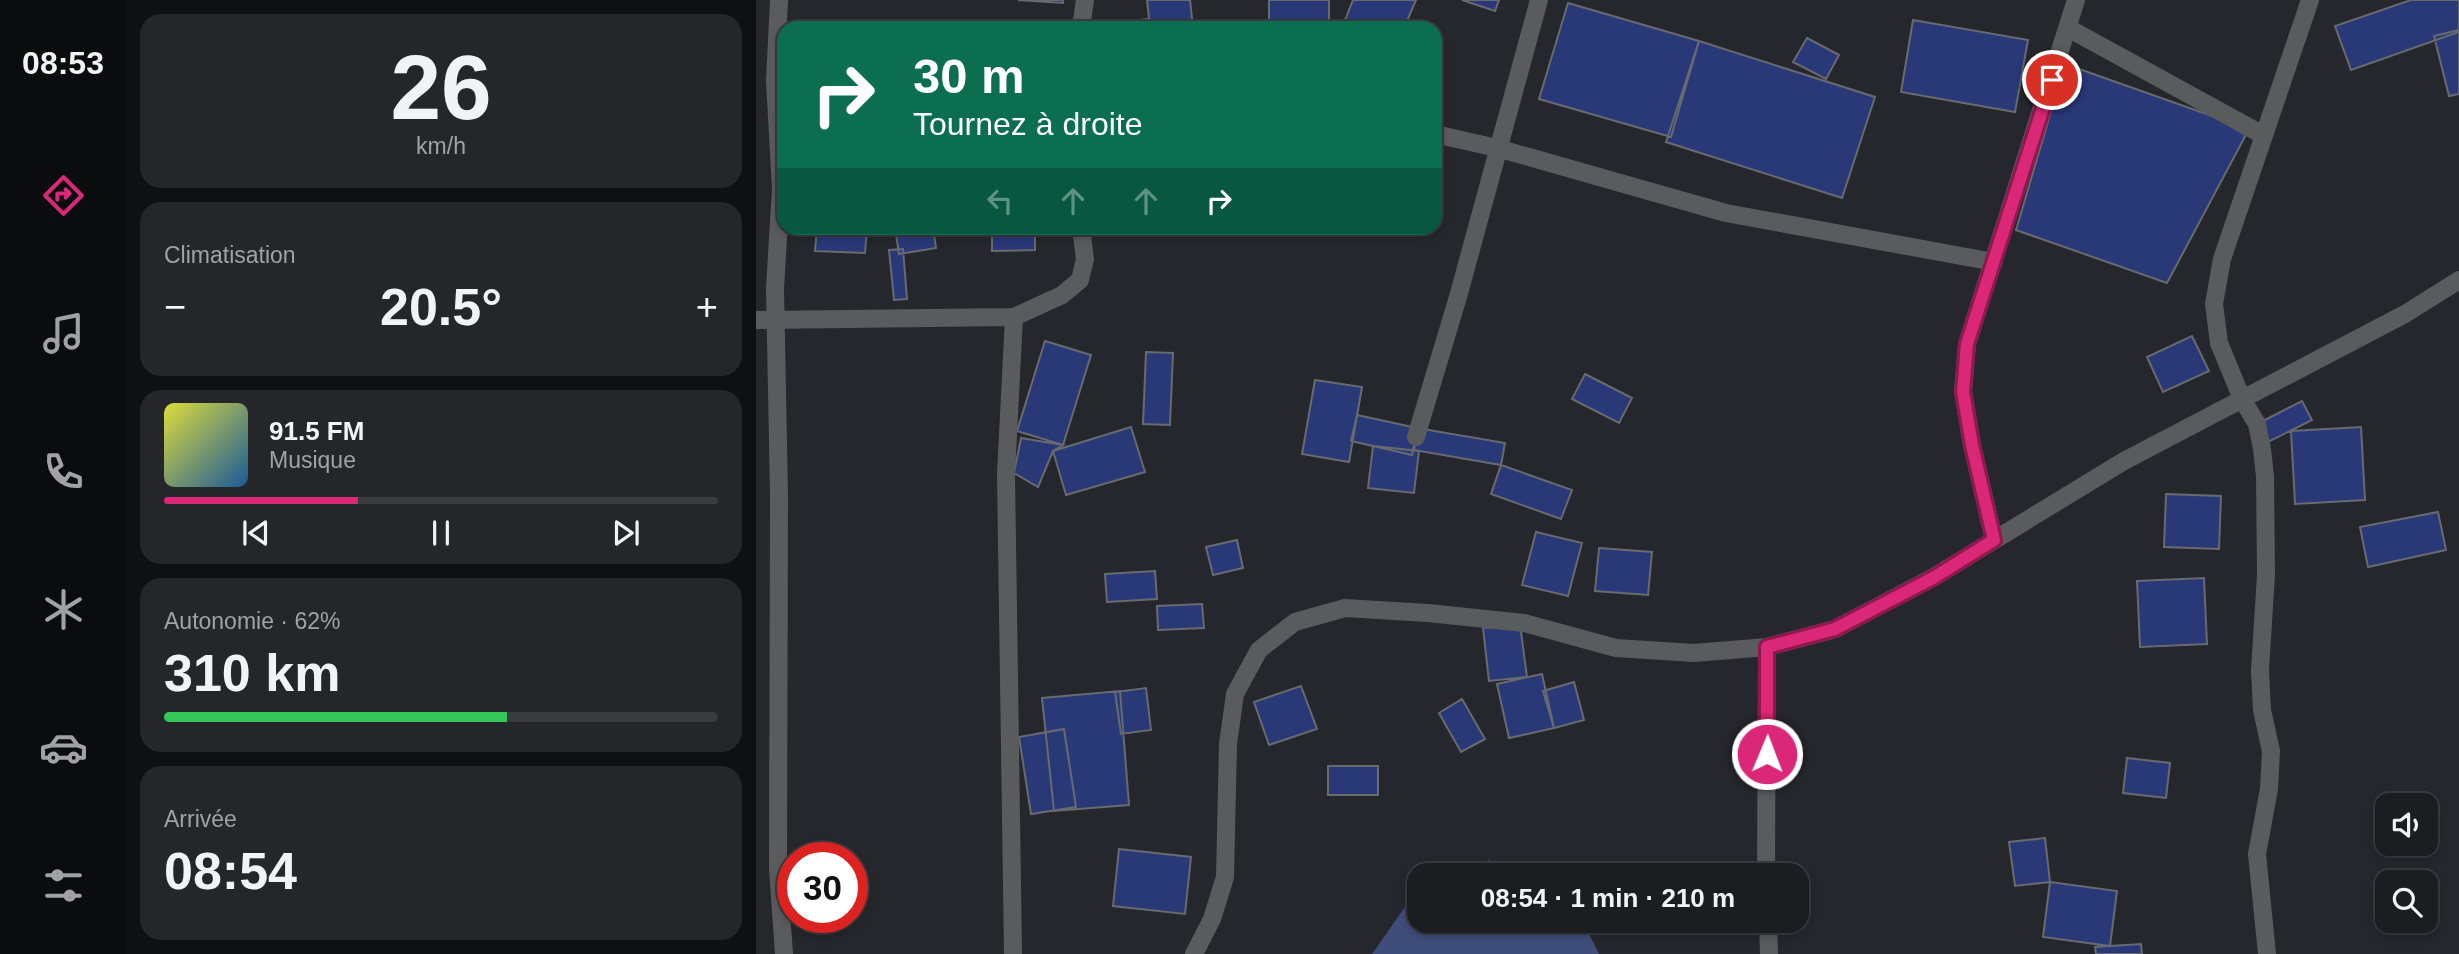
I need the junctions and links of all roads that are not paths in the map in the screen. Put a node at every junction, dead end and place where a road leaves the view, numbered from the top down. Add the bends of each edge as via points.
1 (779, 0) edge
2 (1085, 0) edge
3 (1539, 0) edge
4 (2076, 0) edge
5 (2310, 0) edge
6 (778, 21) edge
7 (1082, 21) edge
8 (2068, 28) junction
9 (777, 40) edge
10 (777, 117) edge
11 (2263, 135) junction
12 (1442, 136) edge
13 (1497, 148) junction
14 (778, 235) edge
15 (1082, 235) edge
16 (1994, 262) junction
17 (2459, 280) edge
18 (1014, 317) junction
19 (756, 320) edge
20 (776, 321) junction
21 (2242, 398) junction
22 (1416, 437) dead end
23 (1994, 540) junction
24 (1767, 647) junction
25 (1766, 863) edge
26 (1768, 933) edge
27 (783, 934) junction
28 (770, 954) edge
29 (784, 954) edge
30 (1013, 954) edge
31 (1194, 954) edge
32 (1769, 954) edge
33 (2267, 954) edge

1 - 6 street
2 - 7 street
3 - 13 street
4 - 8 street
5 - 11 street
8 - 11 street
8 - 16 street
9 - 10 street
11 - 21 street via 2222,259 2214,304 2220,343
12 - 13 street
13 - 16 street via 1726,213
13 - 22 street
14 - 20 street
15 - 18 street via 1085,259 1080,280 1062,295
16 - 23 street via 1967,344 1963,392
17 - 21 street via 2405,314
18 - 20 street
18 - 30 street via 1006,474
19 - 20 street
20 - 27 street via 778,869
21 - 23 street via 2124,461
21 - 33 street via 2257,424 2265,476 2266,575 2260,670 2271,751 2257,853
23 - 24 street via 1835,629
24 - 25 street
24 - 31 street via 1694,653 1616,648 1524,623 1345,608 1295,622 1259,650 1235,694 1228,744 1225,877 1212,919
26 - 32 street
27 - 28 street
27 - 29 street

